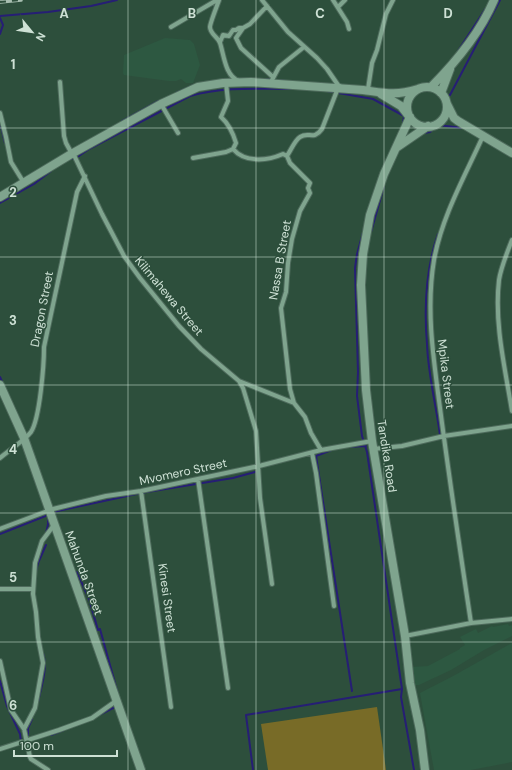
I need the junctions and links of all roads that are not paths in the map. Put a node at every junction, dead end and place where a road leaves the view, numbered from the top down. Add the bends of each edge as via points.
1 (218, 0) edge
2 (262, 0) edge
3 (333, 0) edge
4 (345, 0) edge
5 (393, 0) edge
6 (494, 0) edge
7 (267, 6) junction
8 (338, 7) junction
9 (172, 28) dead end
10 (243, 28) junction
11 (349, 29) dead end
12 (220, 42) junction
13 (304, 47) junction
14 (451, 67) junction
15 (271, 81) junction
16 (60, 82) dead end
17 (244, 82) junction
18 (226, 83) junction
19 (431, 87) junction
20 (341, 88) junction
21 (418, 89) junction
22 (370, 91) junction
23 (381, 93) junction
24 (441, 93) junction
25 (161, 104) junction
26 (446, 104) junction
27 (0, 114) edge
28 (409, 116) junction
29 (458, 121) junction
30 (432, 125) junction
31 (178, 133) dead end
32 (483, 136) junction
33 (395, 148) junction
34 (233, 149) junction
35 (72, 153) junction
36 (512, 153) edge
37 (288, 156) junction
38 (193, 158) dead end
39 (85, 176) junction
40 (24, 183) junction
41 (0, 197) edge
42 (512, 240) edge
43 (239, 381) junction
44 (0, 385) edge
45 (294, 404) junction
46 (512, 411) edge
47 (512, 426) edge
48 (444, 436) junction
49 (24, 438) junction
50 (373, 445) junction
51 (321, 450) junction
52 (312, 453) junction
53 (0, 458) edge
54 (259, 466) junction
55 (198, 479) junction
56 (141, 491) junction
57 (49, 510) junction
58 (54, 525) junction
59 (0, 529) edge
60 (272, 584) dead end
61 (0, 589) edge
62 (33, 589) junction
63 (334, 606) dead end
64 (512, 619) edge
65 (471, 624) junction
66 (405, 636) junction
67 (0, 661) edge
68 (228, 688) dead end
69 (116, 701) junction
70 (171, 708) dead end
71 (24, 729) junction
72 (26, 740) junction
73 (0, 749) edge
74 (48, 770) edge
75 (141, 770) edge
76 (425, 770) edge

1 - 9 street
1 - 12 street via 210,28
2 - 7 street
3 - 8 street
4 - 8 street
5 - 22 street via 386,14 372,63 368,89
6 - 14 street via 487,16
7 - 10 street
7 - 13 street
8 - 11 street
10 - 12 street via 233,30 229,36 223,35
10 - 15 street via 236,38 239,44
12 - 17 street via 223,58 231,75
13 - 15 street via 279,67
13 - 20 street via 327,69
14 - 19 street
14 - 24 street
15 - 17 street
15 - 20 street
16 - 35 street, Kilimahewa Street via 64,136
17 - 18 street
18 - 25 street via 198,87
18 - 34 street via 228,101 221,117 235,140
19 - 21 street
19 - 24 street
20 - 22 street
20 - 37 street via 319,134 299,138
21 - 23 street via 406,93
21 - 28 street via 408,100
22 - 23 street
23 - 28 street via 401,106
24 - 26 street
25 - 31 street
25 - 35 street
26 - 29 street
26 - 30 street via 446,112 442,119
27 - 40 street via 11,162
28 - 30 street via 418,124
28 - 33 street, Tandika Road
29 - 30 street
29 - 32 street
30 - 33 street
32 - 36 street
32 - 48 street, Mpika Street via 451,203 434,260 431,336
33 - 50 street, Tandika Road via 370,215 363,254 361,285 366,390
34 - 37 street via 239,155 256,160 283,154
34 - 38 street
35 - 39 street, Kilimahewa Street
35 - 40 street
37 - 45 street, Nassa B Street via 290,162 309,182 310,191 300,211 292,239 286,292 281,308
39 - 43 street, Kilimahewa Street via 124,256 140,278 201,349
39 - 49 street, Dragon Street via 77,192 44,347 34,426
40 - 41 street
42 - 46 street via 499,279 498,299 500,339
43 - 45 street
43 - 54 street, Kilimahewa Street via 256,431
44 - 49 street, Mahunda Street
45 - 51 street via 305,416
47 - 48 street, Mvomero Street
48 - 50 street, Mvomero Street via 402,446
48 - 65 street, Mpika Street
49 - 53 street, Dragon Street
49 - 57 street, Mahunda Street
50 - 51 street, Mvomero Street
50 - 66 street, Tandika Road
51 - 52 street, Mvomero Street
52 - 54 street, Mvomero Street
52 - 63 street
54 - 55 street, Mvomero Street
54 - 60 street, Kilimahewa Street via 260,498
55 - 56 street, Mvomero Street
55 - 68 street
56 - 57 street, Mvomero Street via 106,496
56 - 70 street, Kinesi Street
57 - 58 street, Mahunda Street
57 - 59 street, Mvomero Street
58 - 62 street via 42,541 35,563
58 - 69 street, Mahunda Street
61 - 62 street
62 - 71 street via 43,663 34,708
64 - 65 street
65 - 66 street
66 - 76 street, Tandika Road
67 - 71 street via 11,710
69 - 72 street via 92,718
69 - 75 street, Mahunda Street
71 - 72 street
72 - 73 street
72 - 74 street via 31,759

